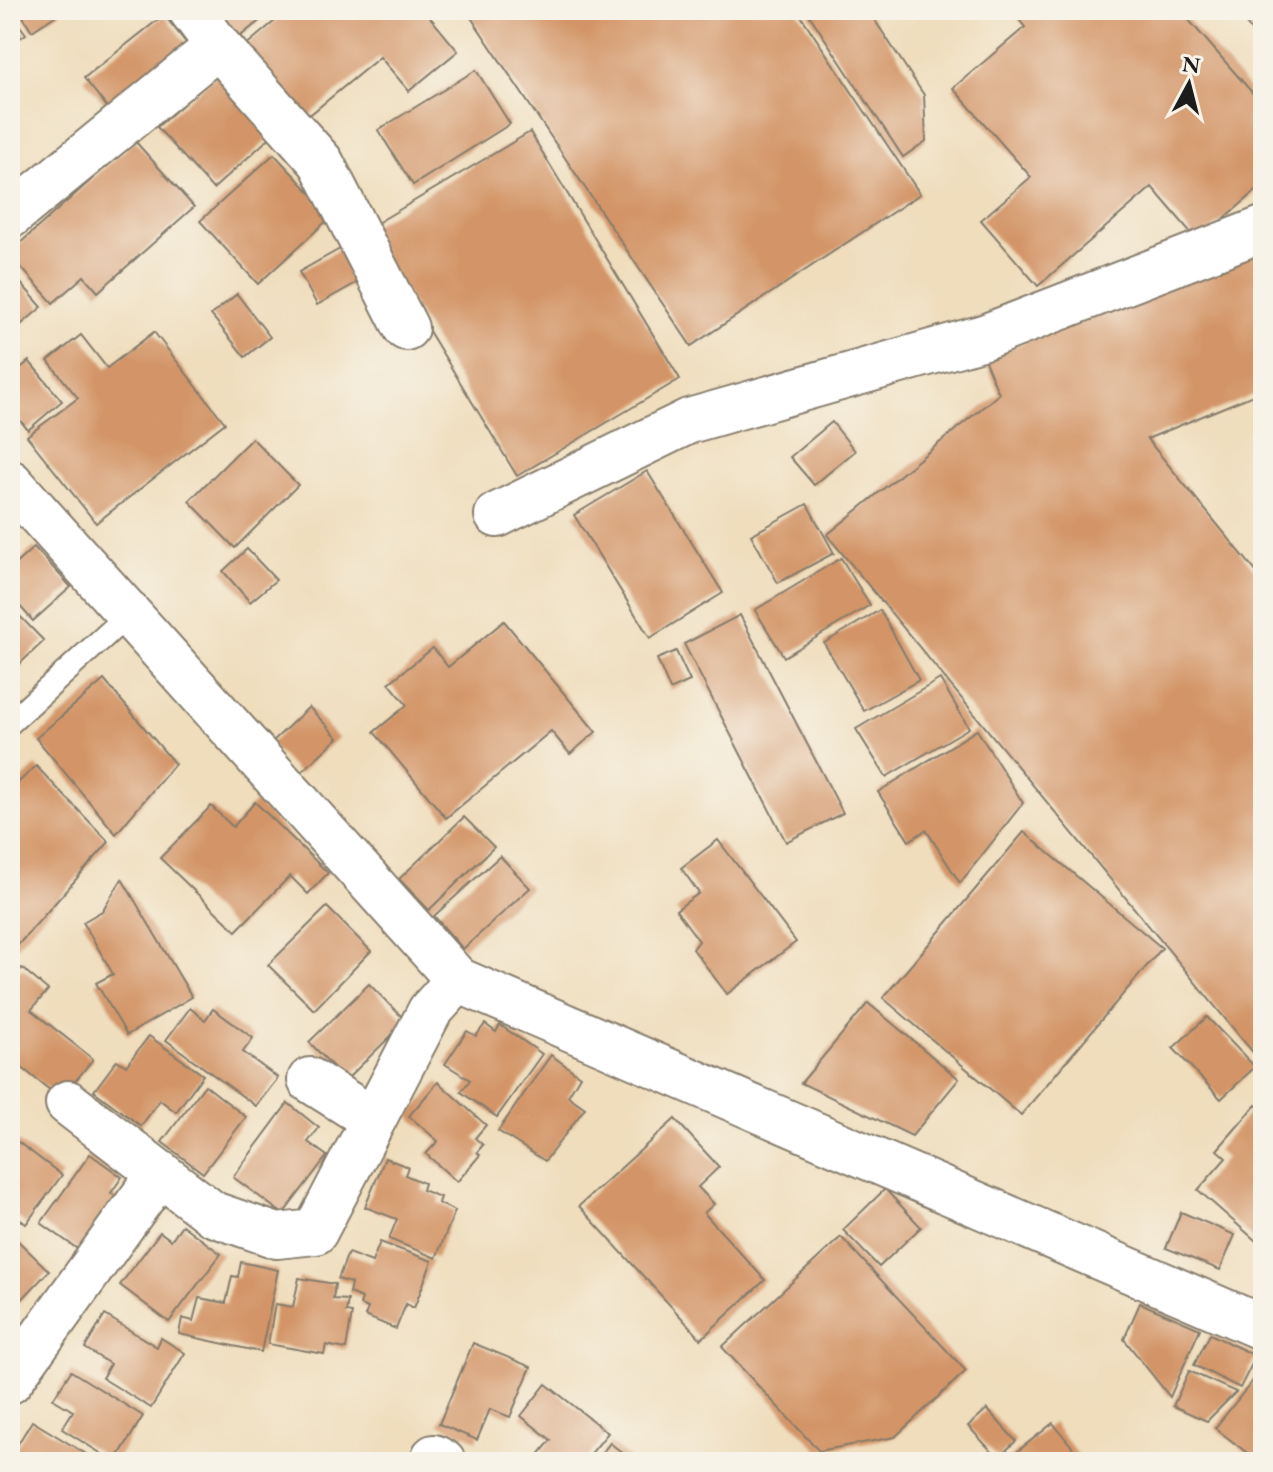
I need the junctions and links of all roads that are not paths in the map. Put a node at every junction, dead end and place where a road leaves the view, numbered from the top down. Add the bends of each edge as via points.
1 (191, 10) edge
2 (218, 46) junction
3 (10, 216) edge
4 (1263, 229) edge
5 (406, 328) dead end
6 (10, 482) edge
7 (497, 515) dead end
8 (129, 614) junction
9 (10, 723) edge
10 (458, 980) junction
11 (310, 1080) dead end
12 (68, 1103) dead end
13 (372, 1119) junction
14 (160, 1173) junction
15 (1263, 1328) edge
16 (13, 1366) edge

1 - 2 street
2 - 3 street
2 - 5 street via 321,162
4 - 7 street via 984,337 689,421
6 - 8 street
8 - 9 lane
8 - 10 street
10 - 13 street via 430,1011
10 - 15 street
11 - 13 street
12 - 14 street
13 - 14 street via 315,1232 277,1236 213,1214
14 - 16 street

